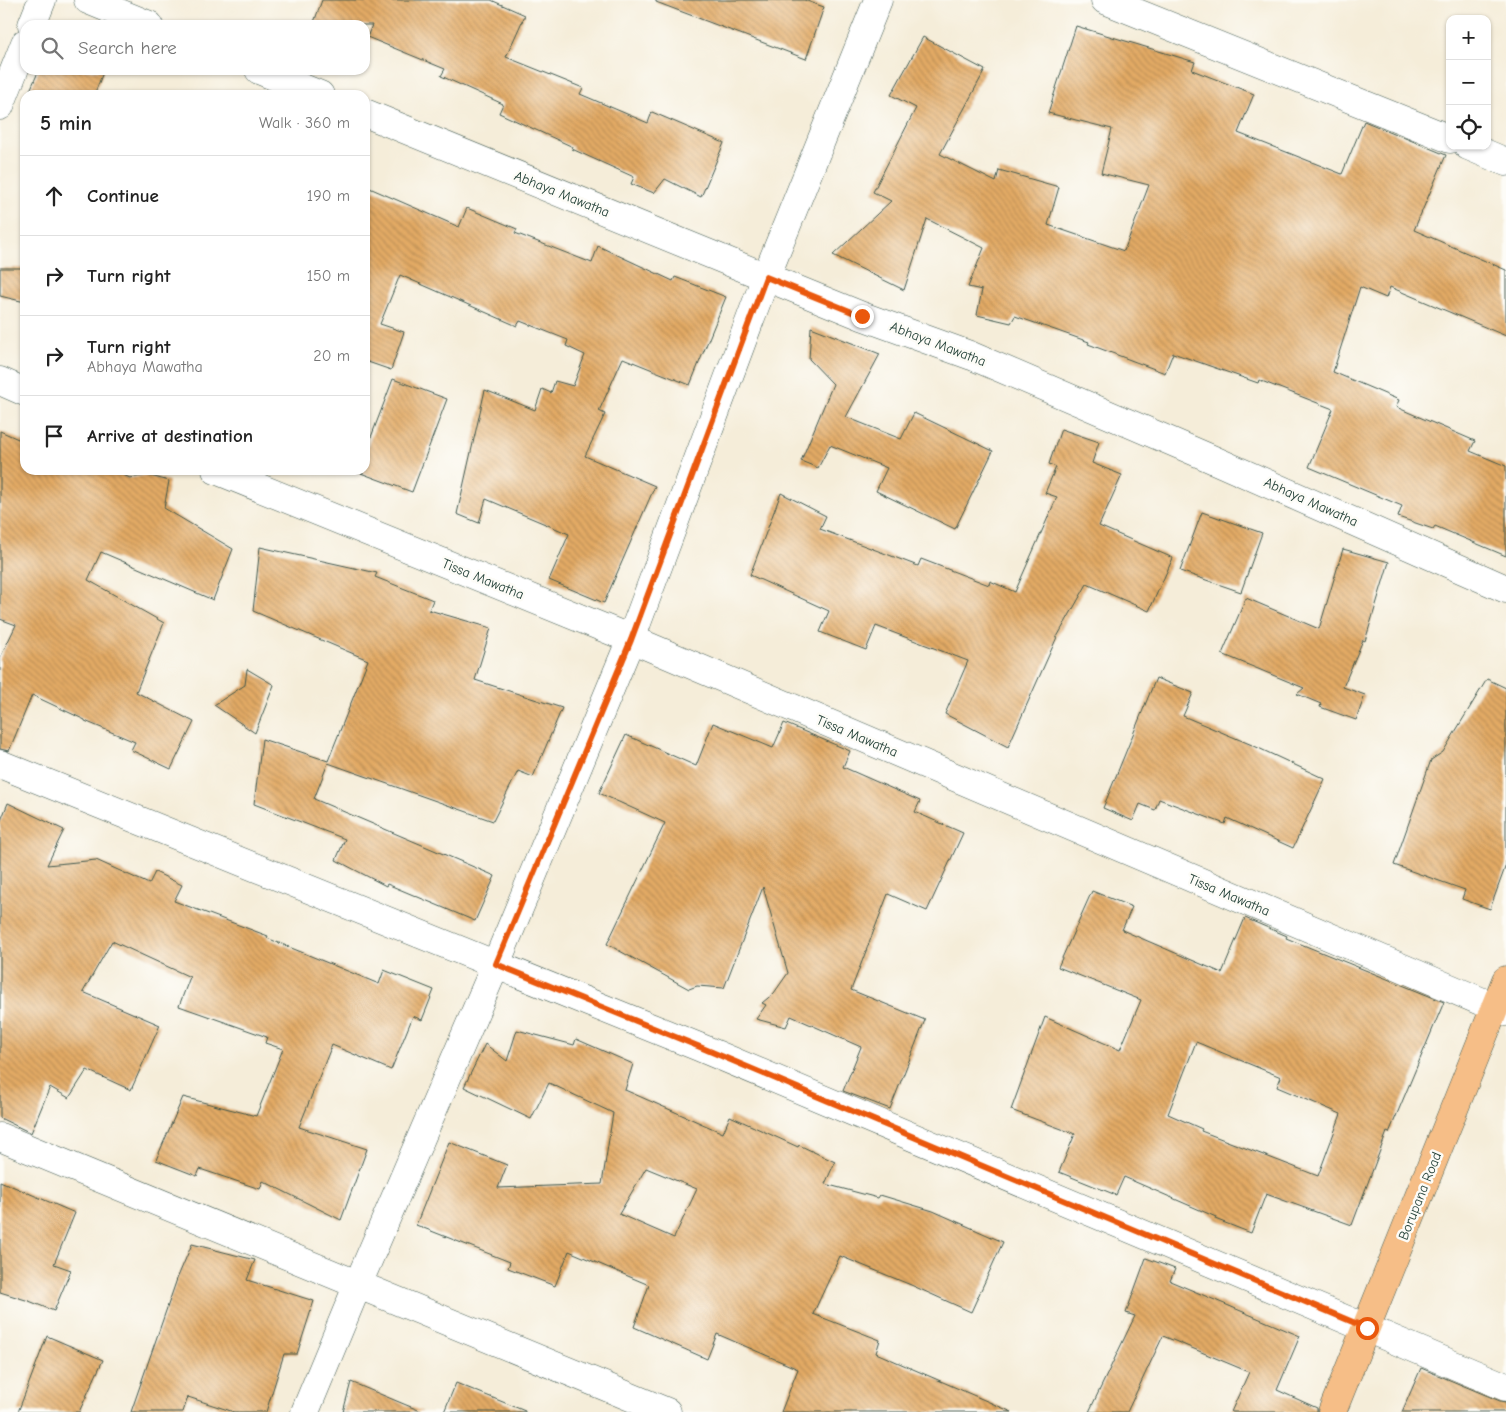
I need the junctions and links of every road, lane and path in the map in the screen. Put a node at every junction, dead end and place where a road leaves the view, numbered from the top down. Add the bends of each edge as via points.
1 (42, 0) edge
2 (88, 0) edge
3 (878, 0) edge
4 (1105, 0) edge
5 (34, 20) edge
6 (137, 20) edge
7 (20, 56) edge
8 (271, 75) edge
9 (308, 90) edge
10 (0, 106) edge
11 (370, 115) edge
12 (1446, 137) edge
13 (1478, 150) edge
14 (1506, 162) edge
15 (766, 277) junction
16 (0, 382) edge
17 (20, 390) edge
18 (228, 475) edge
19 (1506, 589) edge
20 (631, 640) junction
21 (0, 764) edge
22 (496, 964) junction
23 (1506, 980) edge
24 (1500, 1010) edge
25 (0, 1137) edge
26 (358, 1284) junction
27 (1367, 1328) junction
28 (1506, 1387) edge
29 (305, 1412) edge
30 (667, 1412) edge
31 (1332, 1412) edge

1 - 5 street
2 - 6 street
3 - 15 street
4 - 12 street
7 - 10 street
8 - 9 street
11 - 15 street, Abhaya Mawatha
13 - 14 street
15 - 19 street, Abhaya Mawatha via 972,356
15 - 20 street
16 - 17 street
18 - 20 street, Tissa Mawatha
20 - 22 street
20 - 24 street, Tissa Mawatha
21 - 22 street
22 - 26 street
22 - 27 street
23 - 24 main road, Borupana Road
24 - 27 main road, Borupana Road
25 - 26 street
26 - 29 street
26 - 30 street
27 - 28 street
27 - 31 main road, Borupana Road

